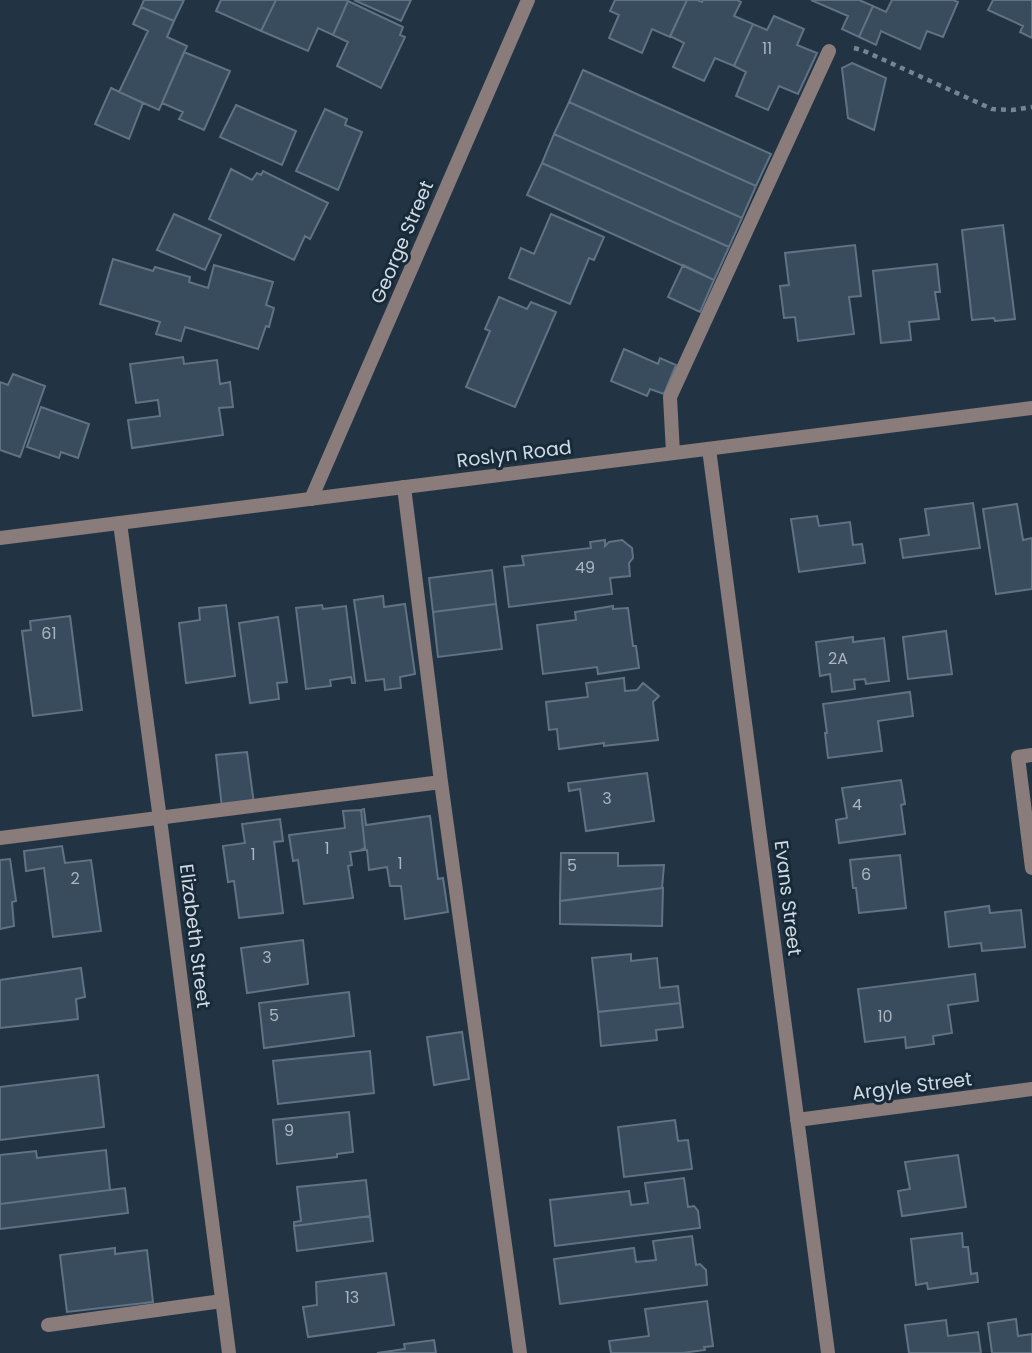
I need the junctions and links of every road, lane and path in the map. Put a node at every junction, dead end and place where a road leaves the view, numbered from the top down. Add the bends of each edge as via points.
1 (528, 0) edge
2 (829, 51) joint
3 (1032, 107) edge
4 (1032, 408) edge
5 (709, 449) junction
6 (673, 453) junction
7 (404, 487) junction
8 (311, 499) junction
9 (120, 523) junction
10 (0, 538) edge
11 (1032, 755) edge
12 (441, 782) junction
13 (160, 819) junction
14 (0, 838) edge
15 (1032, 868) edge
16 (1032, 1089) edge
17 (797, 1120) junction
18 (222, 1301) junction
19 (48, 1325) dead end
20 (229, 1353) edge
21 (520, 1353) edge
22 (828, 1353) edge

1 - 8 street, George Street
2 - 3 path via 844,47 862,50 992,109
2 - 6 street via 670,397
4 - 5 street, Roslyn Road
5 - 6 street, Roslyn Road
5 - 17 street, Evans Street
6 - 7 street, Roslyn Road
7 - 8 street, Roslyn Road
7 - 12 street
8 - 9 street, Roslyn Road
9 - 10 street, Roslyn Road
9 - 13 street, Elizabeth Street
11 - 15 street via 1018,757
12 - 13 street
12 - 21 street
13 - 14 street
13 - 18 street, Elizabeth Street
16 - 17 street, Argyle Street
17 - 22 street, Evans Street
18 - 19 street
18 - 20 street, Elizabeth Street

